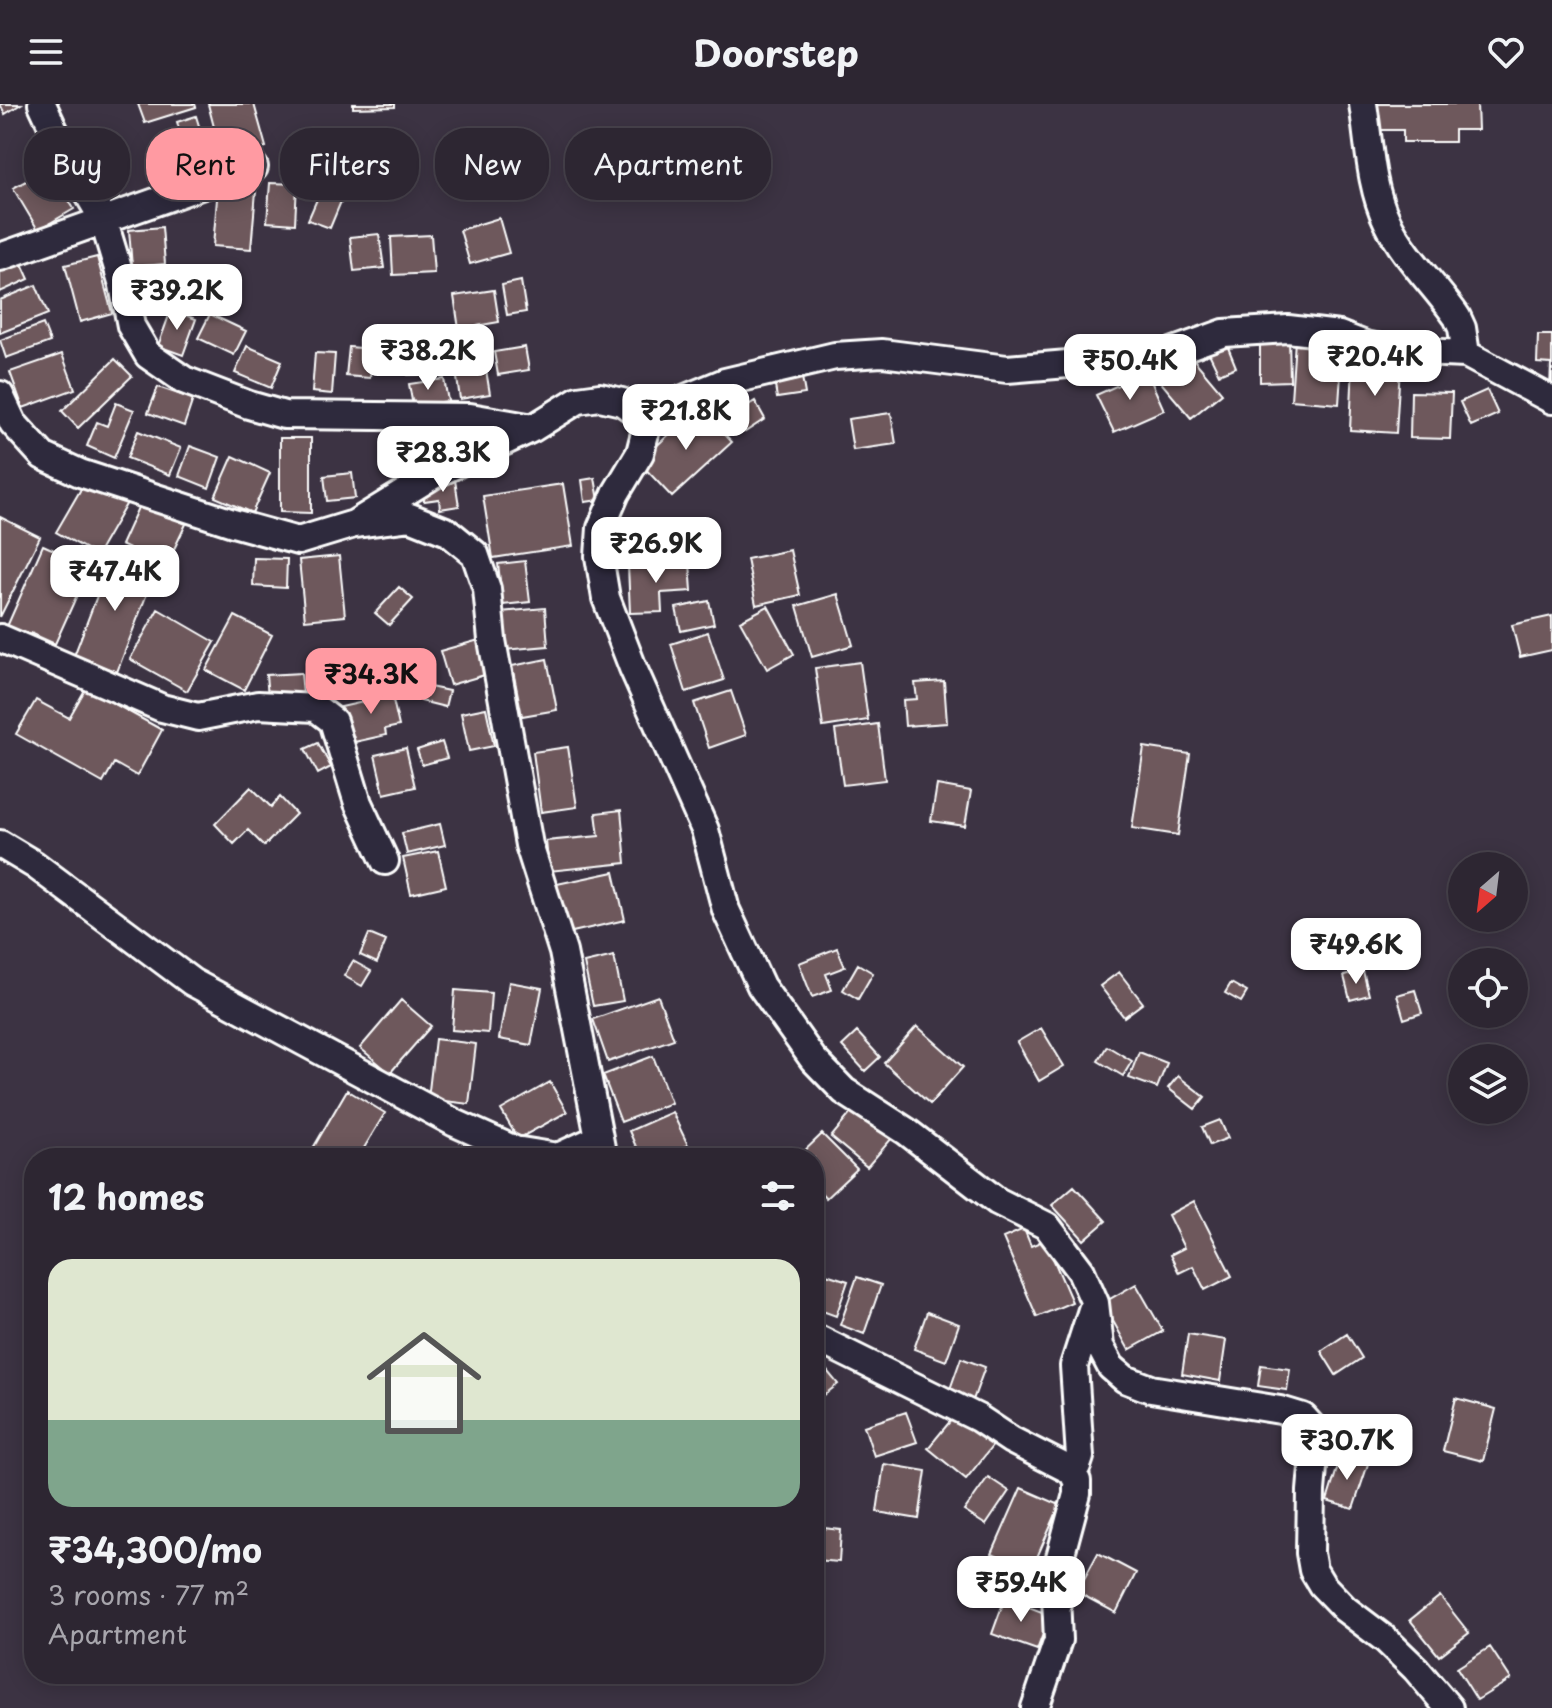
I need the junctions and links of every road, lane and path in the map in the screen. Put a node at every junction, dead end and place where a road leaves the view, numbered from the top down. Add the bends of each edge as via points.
1 (42, 104) edge
2 (1363, 104) edge
3 (158, 200) edge
4 (103, 219) junction
5 (0, 257) edge
6 (1466, 354) junction
7 (0, 395) edge
8 (1552, 400) edge
9 (642, 416) junction
10 (533, 428) junction
11 (354, 524) junction
12 (0, 638) edge
13 (0, 844) edge
14 (385, 861) dead end
15 (511, 1148) edge
16 (601, 1148) edge
17 (1095, 1303) junction
18 (824, 1342) edge
19 (1072, 1471) junction
20 (1035, 1708) edge
21 (1449, 1708) edge

1 - 4 street
2 - 6 street via 1386,219 1457,317
3 - 4 street
4 - 5 street
4 - 10 street via 131,326 148,355 202,389 284,415 470,417
6 - 8 street
6 - 9 street via 1395,351 1339,335 1288,329 1224,333 1121,363 1007,369 882,353 835,356 725,382
7 - 11 street via 13,423 43,456 80,473 298,541
9 - 10 street via 622,402 600,397 578,400
9 - 17 street via 640,453 601,528 606,598 705,830 726,910 761,986 813,1059 844,1091 997,1201 1047,1226 1081,1271
10 - 11 street via 435,474
11 - 16 street via 410,517 448,532 475,554 487,589 529,845 563,952
12 - 14 street via 162,708 198,717 258,705 324,712 333,721 358,803
13 - 15 street via 192,982
17 - 19 street via 1074,1366 1080,1457
17 - 21 street via 1100,1346 1125,1379 1151,1389 1280,1410 1303,1417 1313,1428 1313,1570 1345,1609 1386,1640
18 - 19 street
19 - 20 street via 1077,1494 1055,1576 1058,1640

